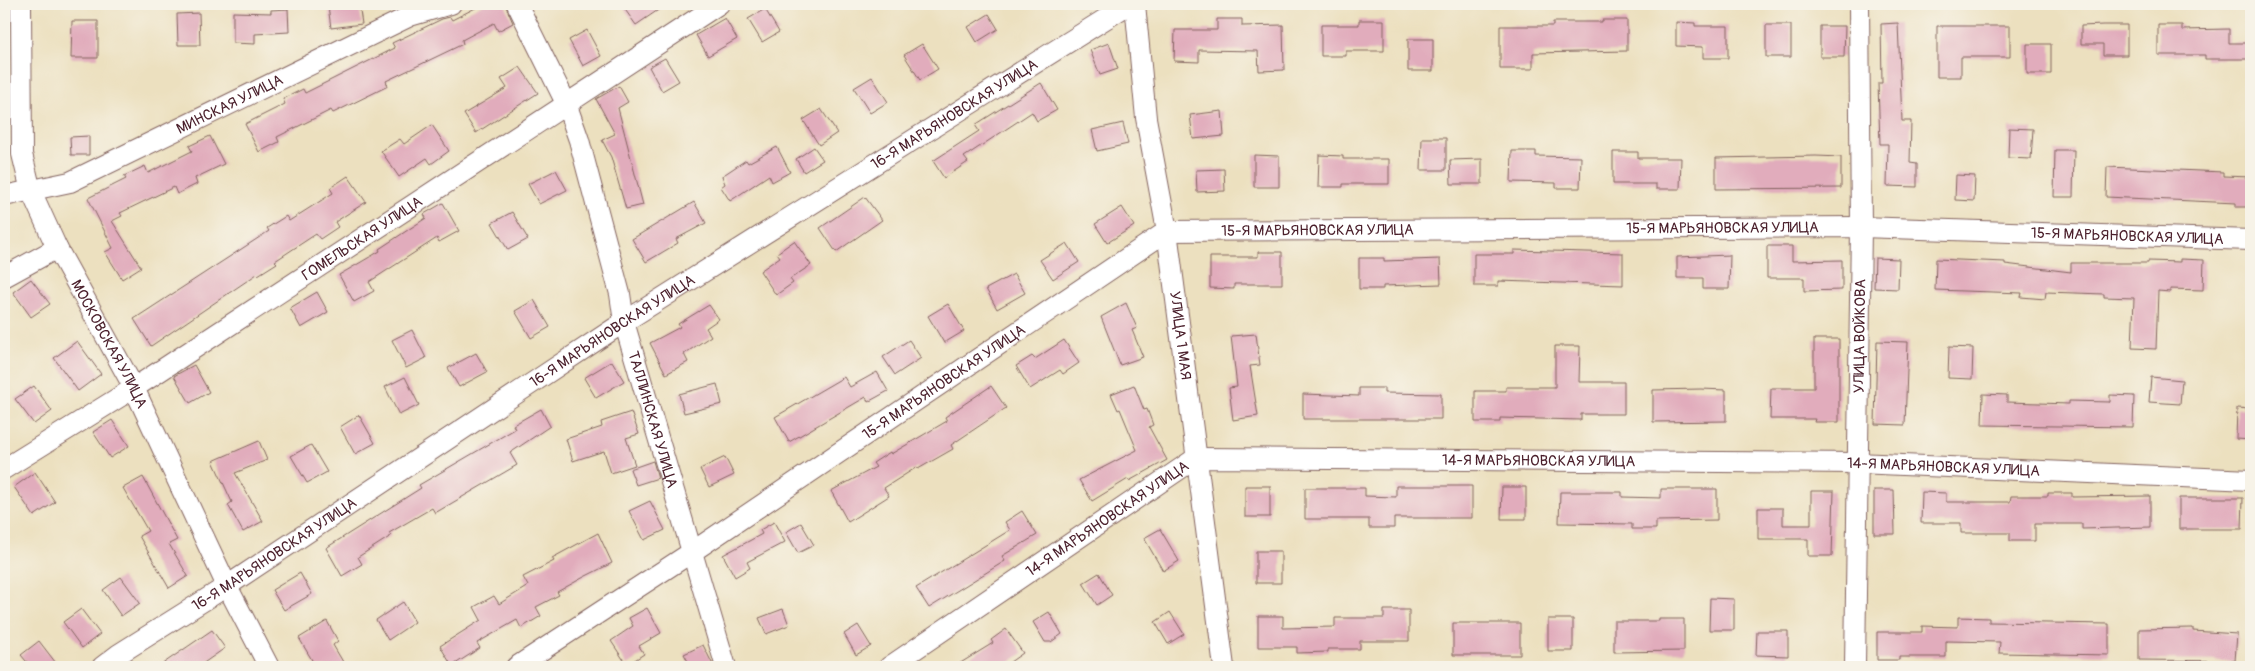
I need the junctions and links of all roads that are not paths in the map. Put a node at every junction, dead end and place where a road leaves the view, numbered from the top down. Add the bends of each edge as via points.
1 (22, 4) edge
2 (394, 4) edge
3 (451, 4) edge
4 (517, 4) edge
5 (719, 4) edge
6 (1129, 4) edge
7 (1135, 4) edge
8 (1859, 4) edge
9 (410, 16) junction
10 (566, 102) junction
11 (31, 190) junction
12 (4, 196) edge
13 (1861, 227) junction
14 (1167, 231) junction
15 (2251, 240) edge
16 (57, 248) junction
17 (4, 277) edge
18 (624, 322) junction
19 (134, 388) junction
20 (1196, 458) junction
21 (1857, 463) junction
22 (4, 469) edge
23 (2251, 480) edge
24 (692, 552) junction
25 (227, 586) junction
26 (102, 667) edge
27 (269, 667) edge
28 (516, 667) edge
29 (726, 667) edge
30 (889, 667) edge
31 (1224, 667) edge
32 (1855, 667) edge

1 - 11 street, МОСКОВСКАЯ УЛИЦА via 22,154
2 - 9 street
3 - 9 street, МИНСКАЯ УЛИЦА
4 - 10 street, ТАЛЛИНСКАЯ УЛИЦА
5 - 10 street, ГОМЕЛЬСКАЯ УЛИЦА
6 - 18 street, 16-Я МАРЬЯНОВСКАЯ УЛИЦА
7 - 14 street, УЛИЦА 1 МАЯ via 1146,118
8 - 13 street, УЛИЦА ВОЙКОВА
9 - 11 street, МИНСКАЯ УЛИЦА via 70,182
10 - 18 street, ТАЛЛИНСКАЯ УЛИЦА via 617,284
10 - 19 street, ГОМЕЛЬСКАЯ УЛИЦА
11 - 12 street, МИНСКАЯ УЛИЦА
11 - 16 street, МОСКОВСКАЯ УЛИЦА
13 - 14 street, 15-Я МАРЬЯНОВСКАЯ УЛИЦА
13 - 15 street, 15-Я МАРЬЯНОВСКАЯ УЛИЦА
13 - 21 street, УЛИЦА ВОЙКОВА
14 - 20 street, УЛИЦА 1 МАЯ
14 - 24 street, 15-Я МАРЬЯНОВСКАЯ УЛИЦА
16 - 17 street
16 - 19 street, МОСКОВСКАЯ УЛИЦА
18 - 24 street, ТАЛЛИНСКАЯ УЛИЦА
18 - 25 street, 16-Я МАРЬЯНОВСКАЯ УЛИЦА
19 - 22 street, ГОМЕЛЬСКАЯ УЛИЦА
19 - 25 street, МОСКОВСКАЯ УЛИЦА
20 - 21 street, 14-Я МАРЬЯНОВСКАЯ УЛИЦА
20 - 30 street, 14-Я МАРЬЯНОВСКАЯ УЛИЦА
20 - 31 street, УЛИЦА 1 МАЯ
21 - 23 street, 14-Я МАРЬЯНОВСКАЯ УЛИЦА
21 - 32 street, УЛИЦА ВОЙКОВА
24 - 28 street, 15-Я МАРЬЯНОВСКАЯ УЛИЦА
24 - 29 street, ТАЛЛИНСКАЯ УЛИЦА
25 - 26 street, 16-Я МАРЬЯНОВСКАЯ УЛИЦА
25 - 27 street, МОСКОВСКАЯ УЛИЦА

